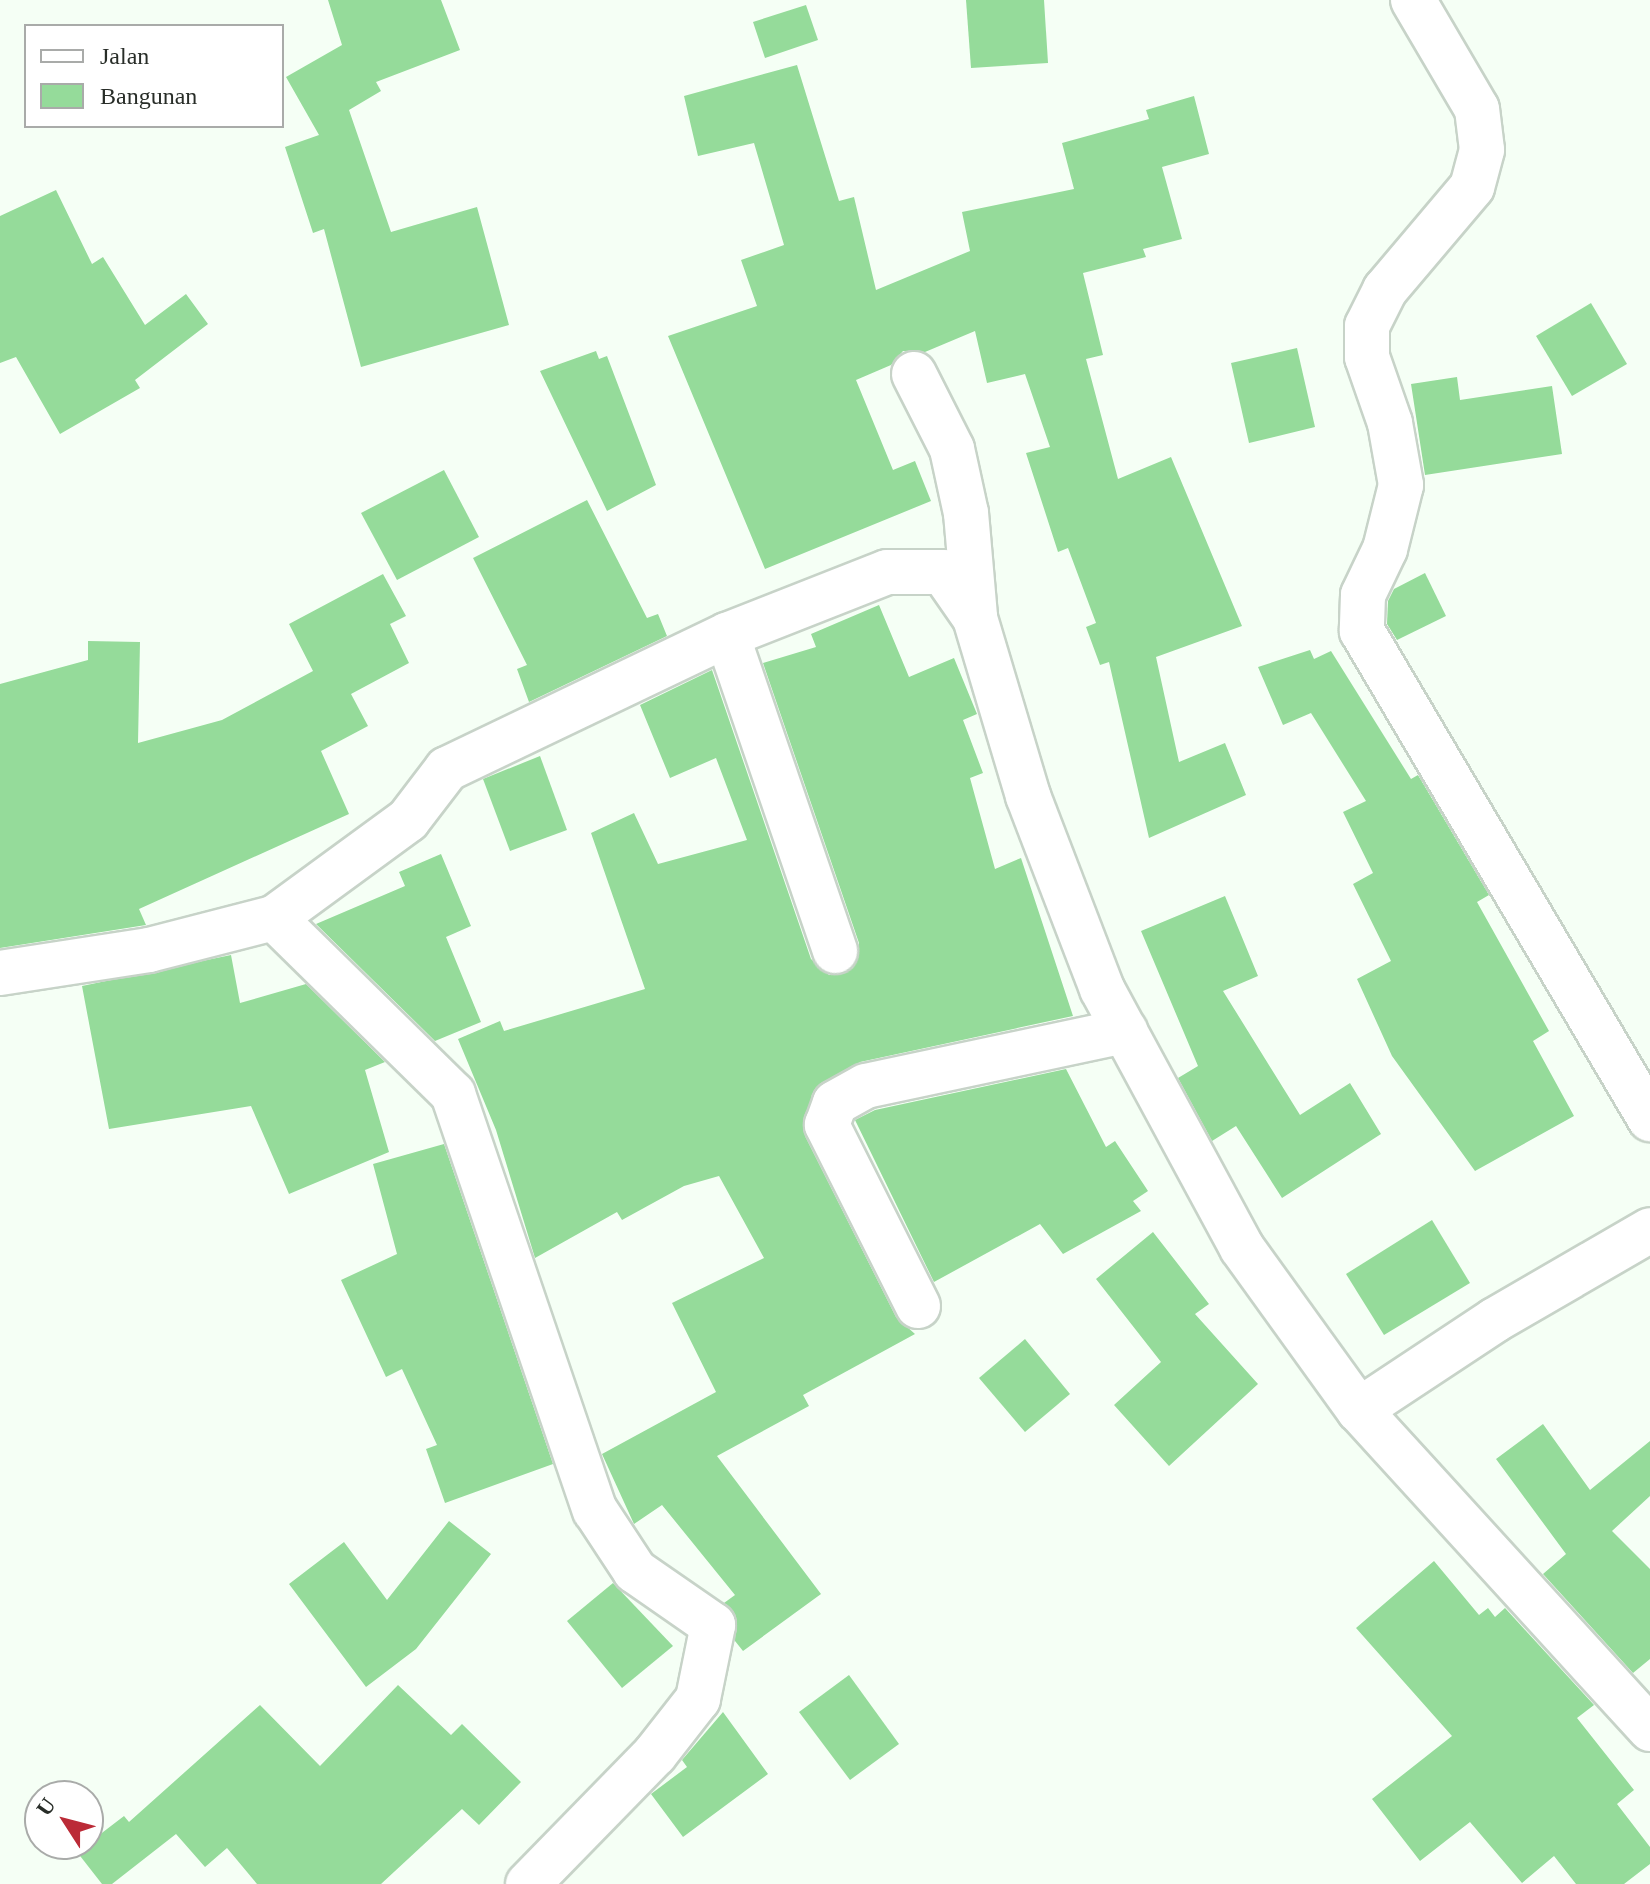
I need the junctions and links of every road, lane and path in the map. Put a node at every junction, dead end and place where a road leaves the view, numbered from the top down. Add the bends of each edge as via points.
1 (1413, 0) edge
2 (914, 374) dead end
3 (975, 618) junction
4 (727, 635) junction
5 (274, 918) junction
6 (835, 951) dead end
7 (0, 973) edge
8 (1125, 1031) junction
9 (1650, 1119) edge
10 (1650, 1230) edge
11 (918, 1306) dead end
12 (1359, 1410) junction
13 (1650, 1729) edge
14 (528, 1884) edge

1 - 9 street via 1477,109 1482,150 1472,187 1385,290 1367,326 1367,357 1390,423 1401,485 1385,549 1363,595 1362,631
2 - 3 street via 952,449 966,513
3 - 4 street via 943,572 887,572
3 - 8 street via 1028,796
4 - 5 street via 447,769 408,820
4 - 6 street
5 - 7 street via 149,950
5 - 14 street via 453,1094 595,1510 635,1571 713,1625 698,1699 655,1754
8 - 11 street via 866,1086 835,1103 827,1125
8 - 12 street via 1242,1248
10 - 12 street via 1495,1320
12 - 13 street

